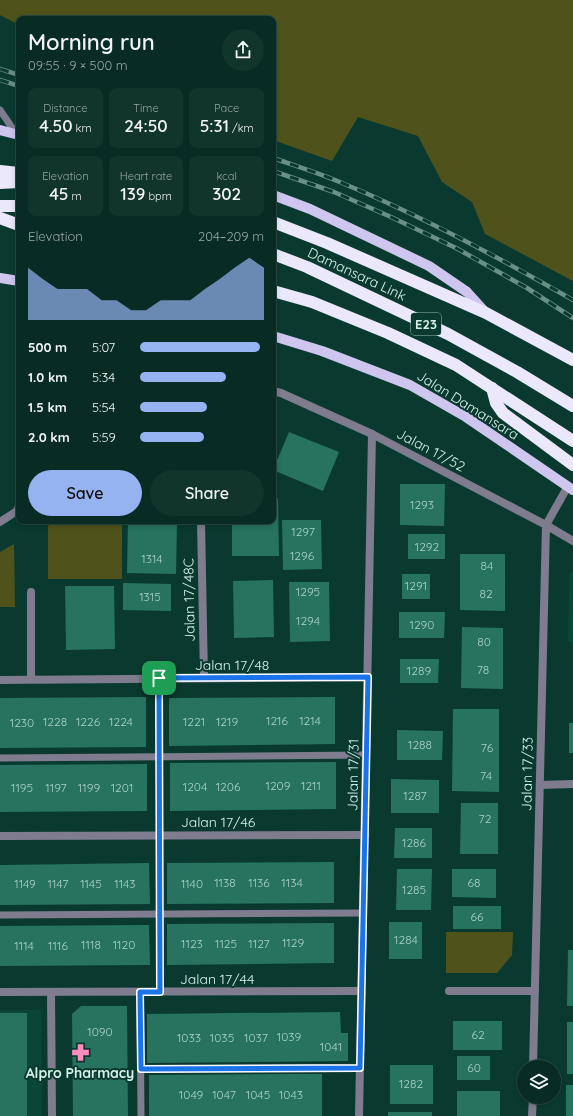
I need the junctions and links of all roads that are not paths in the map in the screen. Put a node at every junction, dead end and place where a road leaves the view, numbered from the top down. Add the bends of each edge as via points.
1 (0, 110) edge
2 (0, 130) edge
3 (16, 132) edge
4 (16, 134) edge
5 (0, 171) edge
6 (16, 173) edge
7 (16, 182) edge
8 (0, 183) edge
9 (276, 195) edge
10 (0, 206) edge
11 (16, 206) edge
12 (0, 218) edge
13 (276, 223) edge
14 (16, 224) edge
15 (276, 255) edge
16 (0, 278) edge
17 (16, 281) edge
18 (276, 292) edge
19 (486, 313) junction
20 (276, 337) edge
21 (573, 360) edge
22 (492, 388) junction
23 (276, 392) edge
24 (573, 406) edge
25 (372, 434) junction
26 (573, 441) edge
27 (573, 465) edge
28 (570, 488) edge
29 (16, 513) edge
30 (0, 522) edge
31 (201, 524) edge
32 (546, 525) junction
33 (573, 541) edge
34 (31, 592) dead end
35 (368, 677) junction
36 (159, 678) junction
37 (204, 678) junction
38 (31, 679) junction
39 (0, 680) edge
40 (366, 755) junction
41 (159, 756) junction
42 (0, 758) edge
43 (573, 784) edge
44 (540, 785) junction
45 (365, 835) junction
46 (0, 836) edge
47 (159, 836) junction
48 (363, 913) junction
49 (160, 914) junction
50 (0, 915) edge
51 (361, 991) junction
52 (449, 991) dead end
53 (535, 991) junction
54 (0, 992) edge
55 (50, 992) junction
56 (140, 992) junction
57 (160, 992) junction
58 (533, 1060) edge
59 (360, 1068) junction
60 (141, 1069) junction
61 (533, 1104) edge
62 (52, 1116) edge
63 (141, 1116) edge
64 (359, 1116) edge
65 (532, 1116) edge

1 - 3 lane
2 - 4 main road
5 - 6 highway
7 - 8 highway
9 - 19 main road via 429,266 467,292
10 - 11 highway
12 - 14 highway
13 - 19 highway, Damansara Link / E23
15 - 24 highway, Damansara Link / E23 via 307,267 448,334
16 - 17 main road
18 - 22 highway via 312,302 388,333 456,365
19 - 21 highway, Damansara Link / E23
20 - 28 main road, Jalan Damansara via 322,351 410,385 466,417
22 - 26 highway
22 - 27 highway via 496,403 503,413
23 - 25 street, Jalan 17/52
25 - 32 street, Jalan 17/52
25 - 35 street, Jalan 17/31
28 - 32 street, Jalan 17/33
29 - 30 street
31 - 37 street, Jalan 17/48C
32 - 33 street, Jalan 17/52
32 - 44 street, Jalan 17/33
34 - 38 street
35 - 37 street, Jalan 17/48
35 - 40 street, Jalan 17/31
36 - 37 street, Jalan 17/48
36 - 38 street, Jalan 17/48
36 - 41 lane
38 - 39 street, Jalan 17/48
40 - 41 lane
40 - 45 street, Jalan 17/31
41 - 42 lane
41 - 47 lane
43 - 44 street
44 - 53 street, Jalan 17/33
45 - 47 street, Jalan 17/46
45 - 48 street, Jalan 17/31
46 - 47 street, Jalan 17/46
47 - 49 lane
48 - 49 lane
48 - 51 street, Jalan 17/31
49 - 50 lane
49 - 57 lane
51 - 57 street, Jalan 17/44
51 - 59 street, Jalan 17/31
52 - 53 street
53 - 58 street, Jalan 17/33
54 - 55 street, Jalan 17/44
55 - 56 street, Jalan 17/44
55 - 62 street
56 - 57 street, Jalan 17/44
56 - 60 lane
59 - 60 lane
59 - 64 street, Jalan 17/31
60 - 63 lane
61 - 65 street

